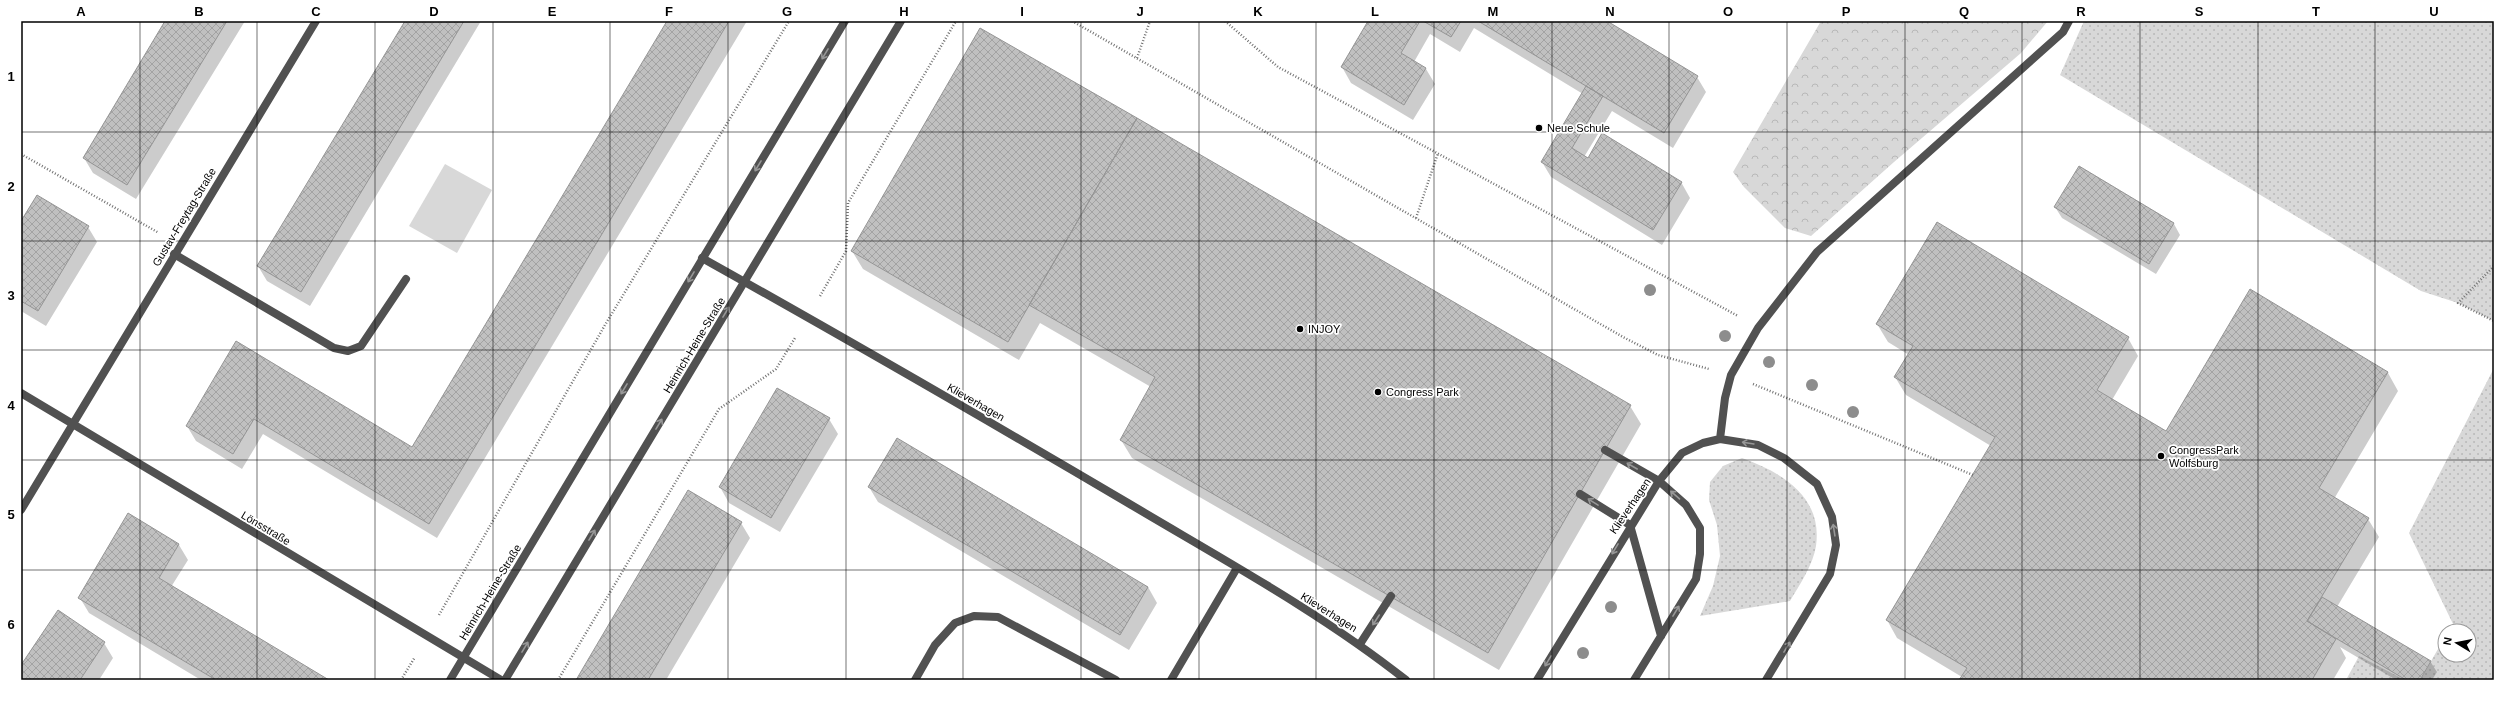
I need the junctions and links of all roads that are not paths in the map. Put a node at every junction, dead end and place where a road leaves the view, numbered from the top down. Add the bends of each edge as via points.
1 (316, 21) edge
2 (845, 21) edge
3 (901, 21) edge
4 (2069, 21) edge
5 (174, 254) junction
6 (702, 258) junction
7 (406, 279) dead end
8 (744, 282) junction
9 (21, 393) edge
10 (71, 425) junction
11 (1720, 439) junction
12 (1605, 450) dead end
13 (1659, 481) junction
14 (1580, 494) dead end
15 (21, 510) edge
16 (1630, 525) junction
17 (1237, 568) junction
18 (1391, 596) dead end
19 (1661, 636) junction
20 (1360, 644) junction
21 (464, 658) junction
22 (450, 680) edge
23 (501, 680) edge
24 (505, 680) edge
25 (914, 680) edge
26 (1116, 680) edge
27 (1170, 680) edge
28 (1406, 680) edge
29 (1537, 680) edge
30 (1634, 680) edge
31 (1766, 680) edge

1 - 5 street, Gustav-Freytag-Straße
2 -> 6 street, Heinrich-Heine-Straße
3 - 8 street, Heinrich-Heine-Straße
4 - 11 street via 2063,32 1817,252 1758,328 1731,375 1725,398
5 - 7 street via 334,348 348,351 361,346
5 - 10 street, Gustav-Freytag-Straße
6 - 8 street, Klieverhagen
6 -> 21 street, Heinrich-Heine-Straße
8 - 17 street, Klieverhagen via 977,414
24 -> 8 street, Heinrich-Heine-Straße
9 - 10 street, Lönsstraße
10 - 15 street, Gustav-Freytag-Straße
10 - 21 street, Lönsstraße
11 - 13 street via 1702,443 1682,453
31 -> 11 street via 1830,574 1836,545 1832,517 1817,484 1784,458 1758,445
13 -> 12 street
13 - 16 street, Klieverhagen
19 -> 13 street, Klieverhagen via 1696,579 1700,554 1700,528 1686,505
16 -> 14 street
16 - 19 street
16 -> 29 street, Klieverhagen
17 - 20 street, Klieverhagen
17 - 27 street
18 -> 20 street
19 - 30 street, Klieverhagen
20 - 28 street, Klieverhagen
21 - 22 street, Heinrich-Heine-Straße
21 - 23 street, Lönsstraße
25 - 26 street via 935,645 955,623 974,616 998,618

